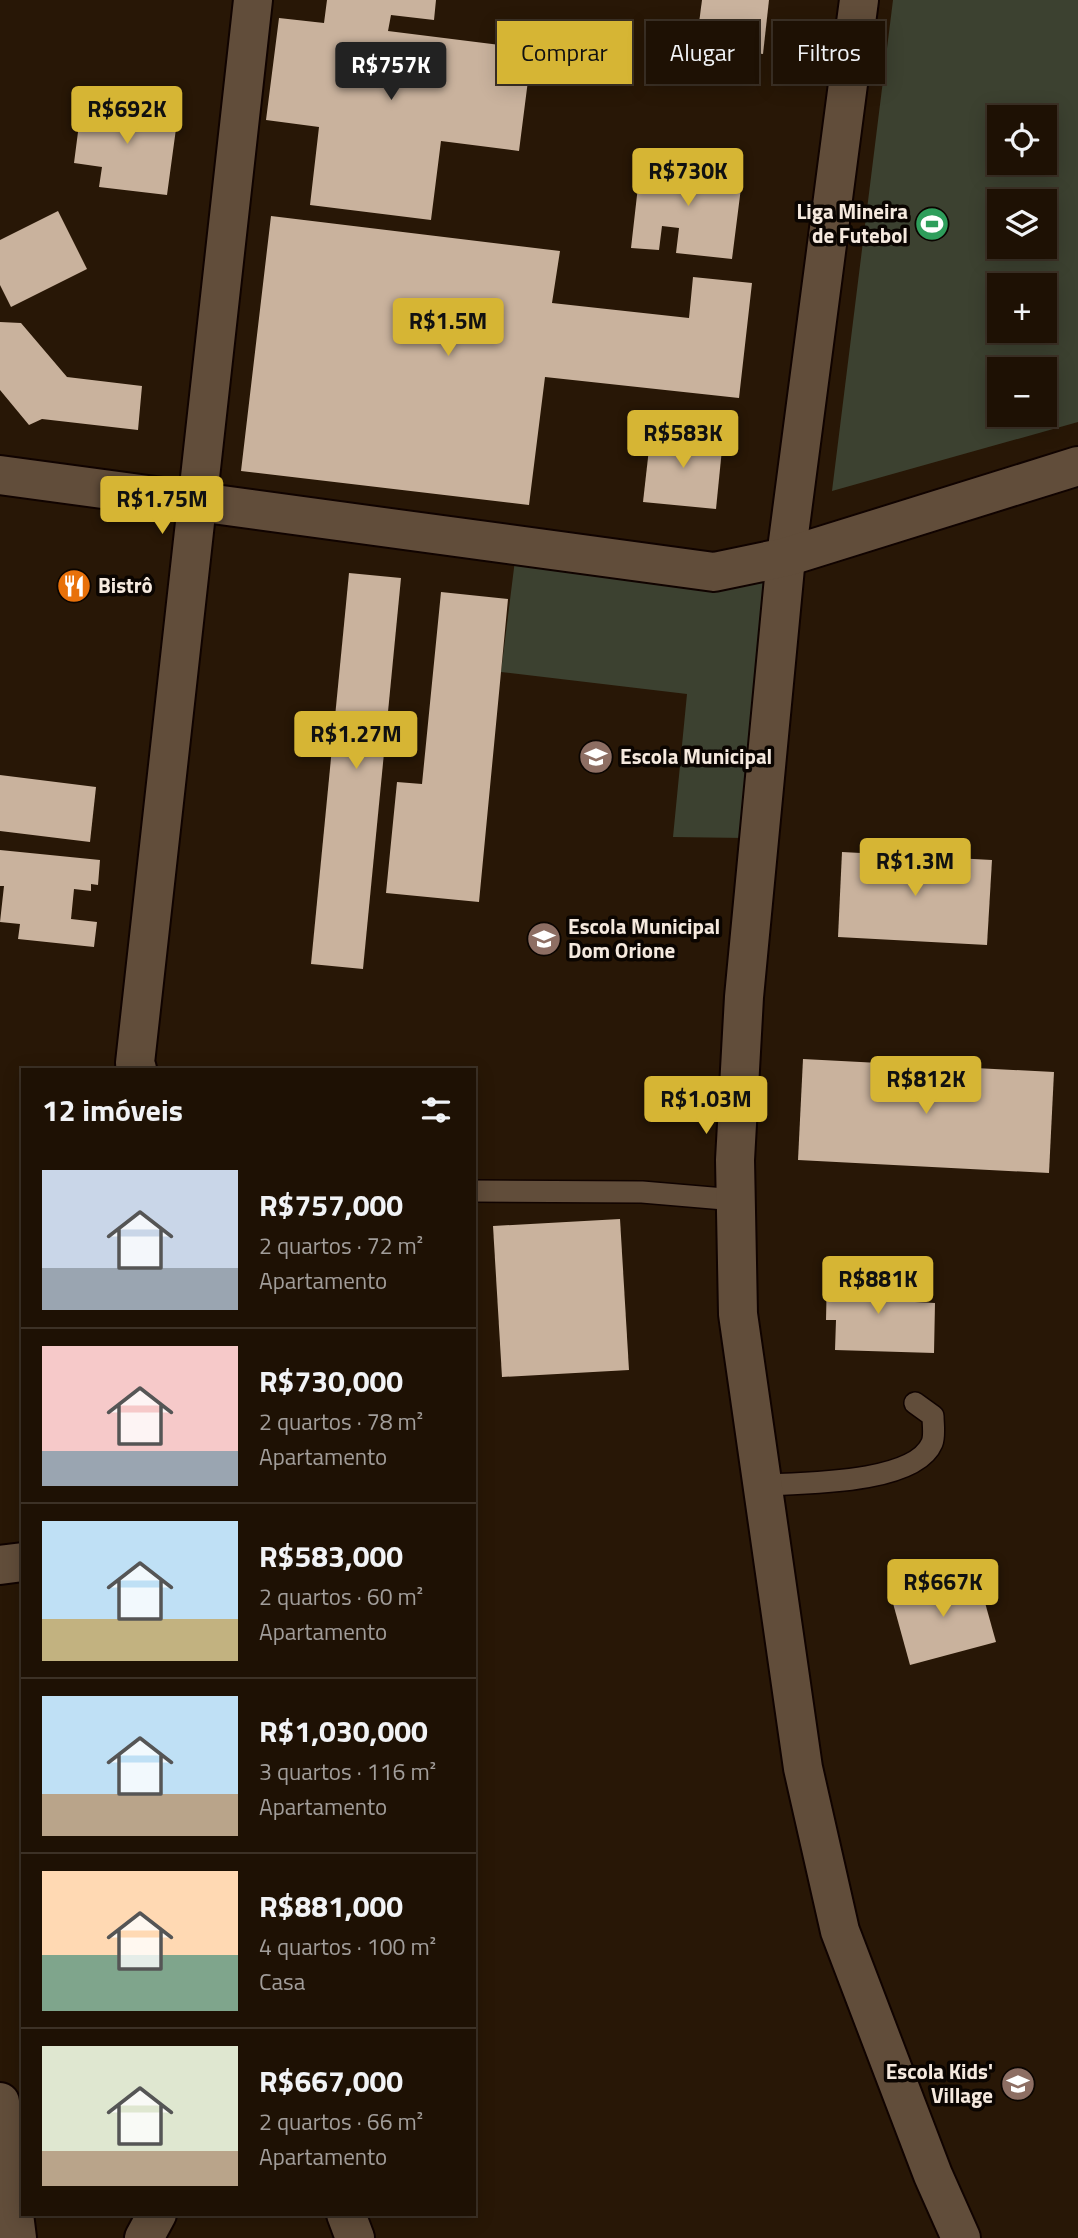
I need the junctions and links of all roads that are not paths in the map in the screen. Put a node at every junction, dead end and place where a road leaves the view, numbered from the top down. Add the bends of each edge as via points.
1 (253, 0) edge
2 (859, 0) edge
3 (1078, 466) edge
4 (0, 475) edge
5 (196, 500) junction
6 (786, 557) junction
7 (137, 1068) edge
8 (476, 1191) edge
9 (736, 1200) junction
10 (915, 1403) dead end
11 (763, 1485) junction
12 (21, 1562) edge
13 (0, 1565) edge
14 (0, 2102) edge
15 (156, 2216) edge
16 (347, 2216) edge
17 (17, 2238) edge
18 (144, 2238) edge
19 (355, 2238) edge
20 (961, 2238) edge

1 - 5 street
2 - 6 street
3 - 6 street
4 - 5 street
5 - 6 street via 714,572
5 - 7 street
6 - 9 street via 744,997
8 - 9 lane via 642,1192
9 - 11 street via 738,1314
10 - 11 lane via 933,1416 932,1442 918,1462 883,1475
11 - 20 street via 803,1768 840,1931
12 - 13 street
14 - 17 street
15 - 18 street
16 - 19 street

